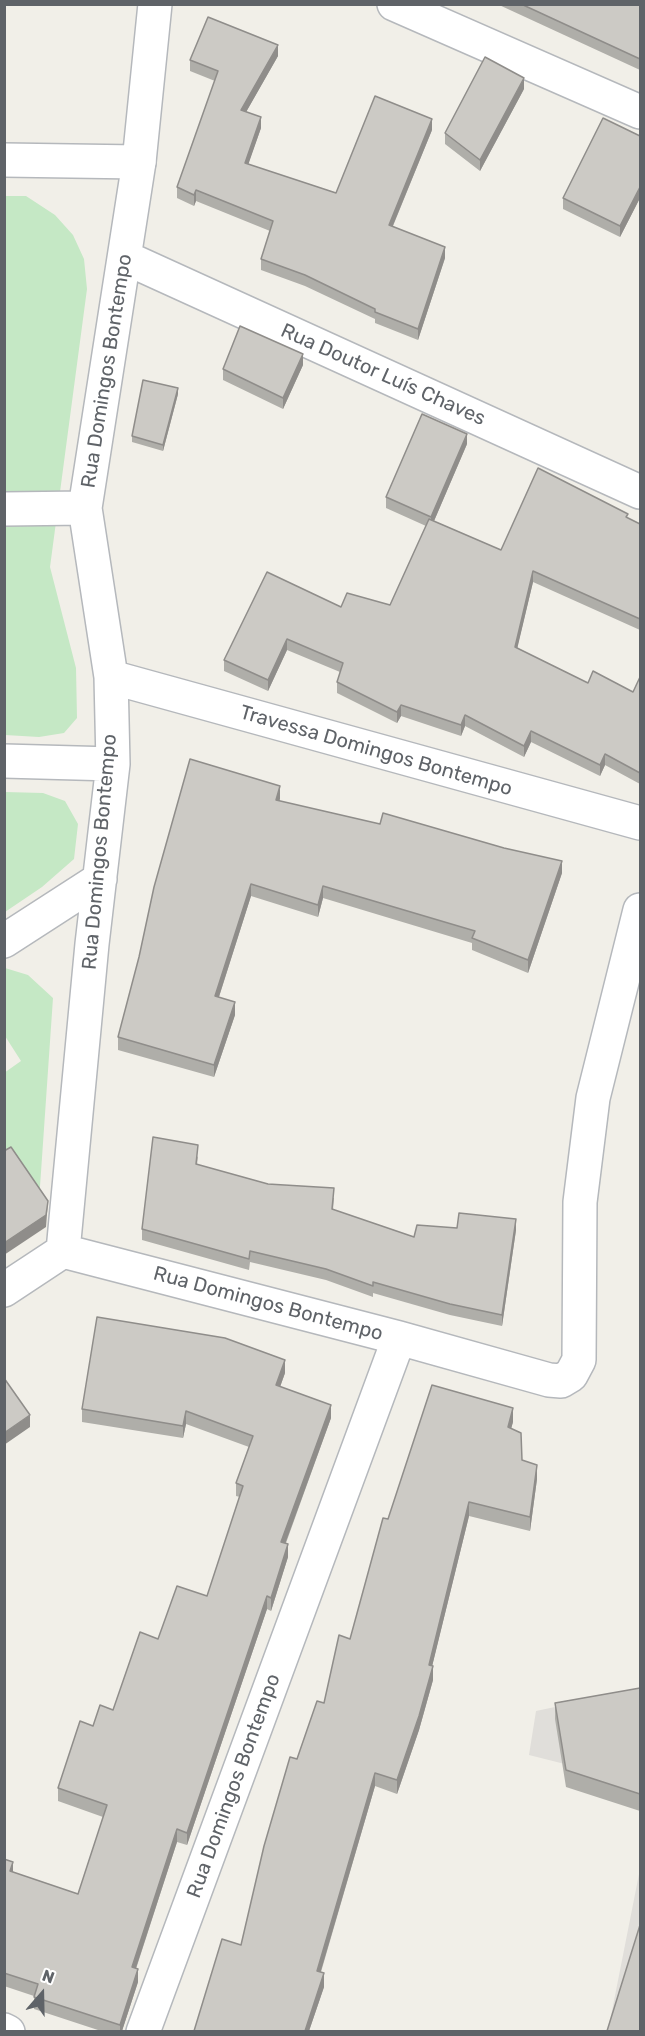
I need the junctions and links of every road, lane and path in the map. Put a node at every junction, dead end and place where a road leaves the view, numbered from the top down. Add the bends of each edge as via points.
1 (155, 4) edge
2 (394, 4) edge
3 (640, 112) edge
4 (4, 160) edge
5 (139, 162) junction
6 (126, 258) junction
7 (640, 492) edge
8 (85, 508) junction
9 (4, 509) edge
10 (111, 677) junction
11 (4, 761) edge
12 (113, 764) junction
13 (640, 824) edge
14 (100, 879) junction
15 (640, 910) edge
16 (4, 941) edge
17 (63, 1251) junction
18 (4, 1290) edge
19 (399, 1338) junction
20 (143, 2031) edge

1 - 5 street, Rua Domingos Bontempo
2 - 3 street
4 - 5 street
5 - 6 street, Rua Domingos Bontempo
6 - 7 street, Rua Doutor Luís Chaves
6 - 8 street, Rua Domingos Bontempo
8 - 9 street
8 - 10 street, Rua Domingos Bontempo
10 - 12 street, Rua Domingos Bontempo
10 - 13 street, Travessa Domingos Bontempo
11 - 12 street
12 - 14 street, Rua Domingos Bontempo
14 - 16 street
14 - 17 street, Rua Domingos Bontempo
15 - 19 street, Rua Domingos Bontempo via 593,1098 584,1153 578,1251 579,1360 571,1375 561,1381 549,1380
17 - 18 street
17 - 19 street, Rua Domingos Bontempo
19 - 20 street, Rua Domingos Bontempo

